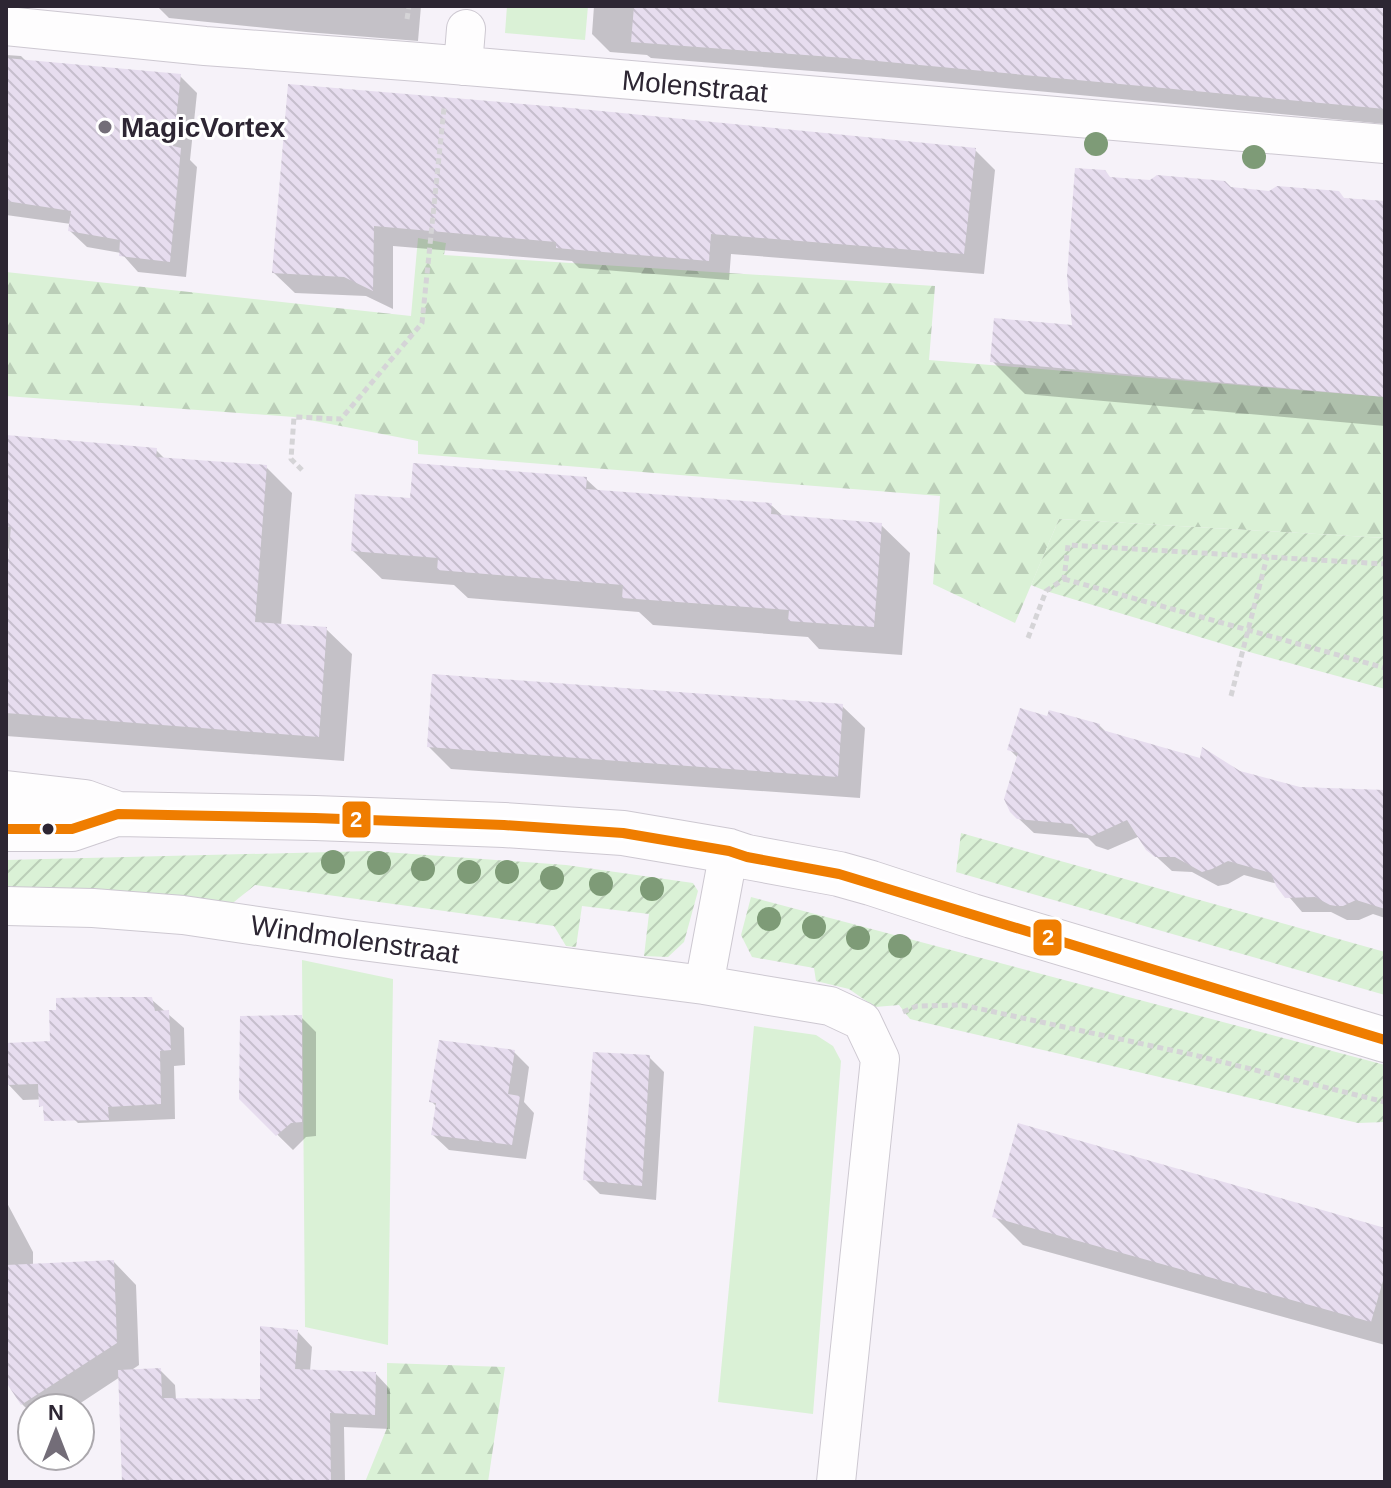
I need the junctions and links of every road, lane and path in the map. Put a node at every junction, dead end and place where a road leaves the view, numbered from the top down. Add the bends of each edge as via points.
1 (6, 26) edge
2 (466, 29) dead end
3 (463, 66) junction
4 (442, 132) dead end
5 (1385, 144) edge
6 (302, 470) dead end
7 (1267, 557) junction
8 (1385, 564) edge
9 (1064, 579) junction
10 (1248, 630) junction
11 (1028, 638) dead end
12 (1385, 668) edge
13 (1231, 696) dead end
14 (6, 793) edge
15 (118, 814) junction
16 (6, 829) edge
17 (729, 851) junction
18 (6, 906) edge
19 (704, 985) junction
20 (866, 1029) junction
21 (1385, 1040) edge
22 (1385, 1102) edge
23 (836, 1482) edge

1 - 3 street, Molenstraat
2 - 3 street
3 - 5 street, Molenstraat
4 - 6 path via 422,323 341,419 294,417 291,459
7 - 8 path
7 - 9 path via 1068,545
7 - 10 path
9 - 10 path
9 - 11 path via 1046,591
10 - 12 path
10 - 13 path
14 - 15 street via 85,802
15 - 16 street via 72,829
15 - 17 street via 504,825 623,833
17 - 19 street
17 - 21 street via 871,883
18 - 19 street, Windmolenstraat via 183,915
19 - 20 street, Windmolenstraat via 830,1006 862,1021
20 - 22 path via 917,1006 962,1005
20 - 23 street via 880,1059

